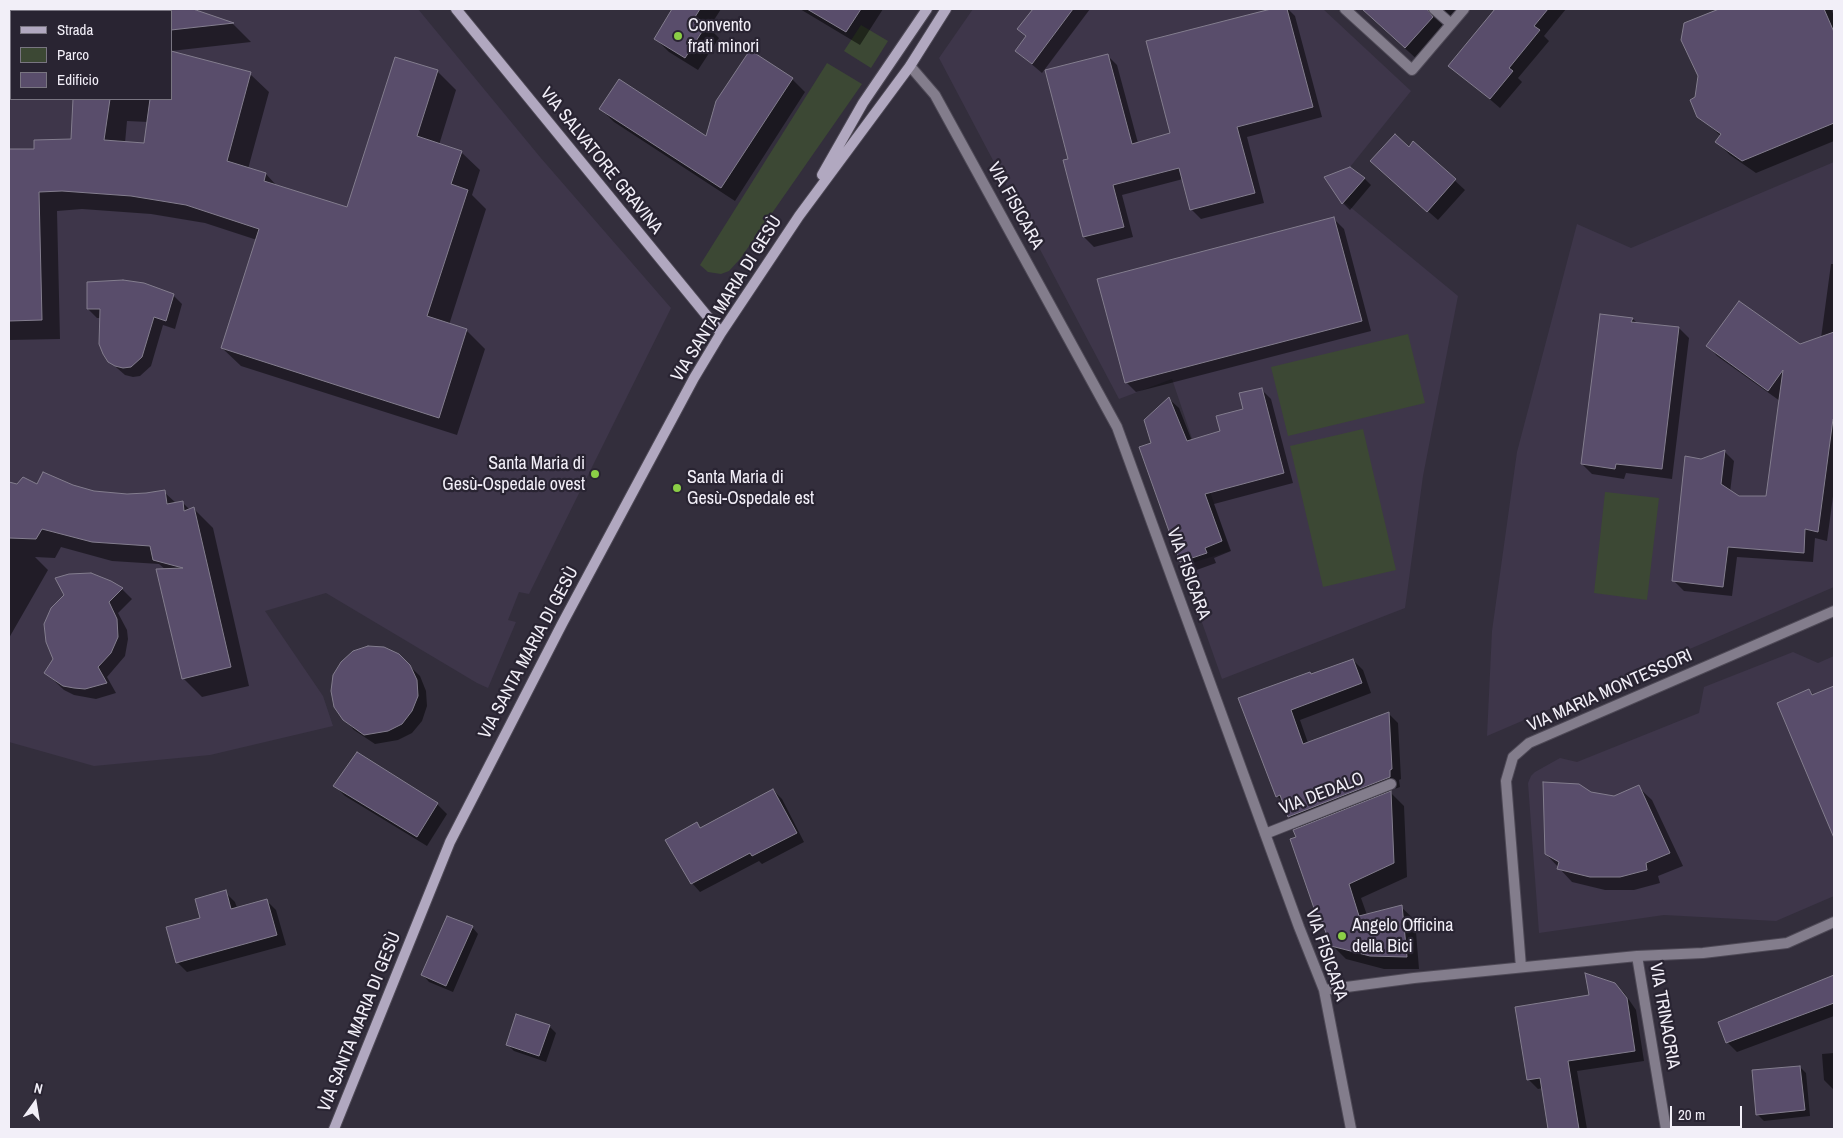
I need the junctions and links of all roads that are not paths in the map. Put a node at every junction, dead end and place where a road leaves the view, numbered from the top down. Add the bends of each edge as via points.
1 (456, 9) edge
2 (928, 9) edge
3 (946, 9) edge
4 (1344, 9) edge
5 (1434, 9) edge
6 (1464, 9) edge
7 (1451, 24) junction
8 (910, 66) junction
9 (799, 216) junction
10 (721, 333) junction
11 (1834, 611) edge
12 (1391, 784) dead end
13 (1265, 834) junction
14 (1834, 922) edge
15 (1637, 956) junction
16 (1521, 967) junction
17 (1324, 990) junction
18 (334, 1129) edge
19 (1351, 1129) edge
20 (1666, 1129) edge

1 - 10 main road, VIA SALVATORE GRAVINA
2 - 9 main road via 863,103
3 - 8 main road
4 - 7 street via 1412,70
5 - 7 street
6 - 7 street
8 - 9 main road
8 - 13 street, VIA FISICARA via 935,95 1117,427
9 - 10 main road, VIA SANTA MARIA DI GESÙ
10 - 18 main road, VIA SANTA MARIA DI GESÙ via 562,624 450,842
11 - 16 street, VIA MARIA MONTESSORI via 1529,743 1513,757 1506,782
12 - 13 street, VIA DEDALO
13 - 17 street, VIA FISICARA
14 - 15 street via 1787,942 1702,953
15 - 16 street, VIA TRINACRIA
15 - 20 street, VIA TRINACRIA
16 - 17 street, VIA TRINACRIA
17 - 19 street, VIA FISICARA

